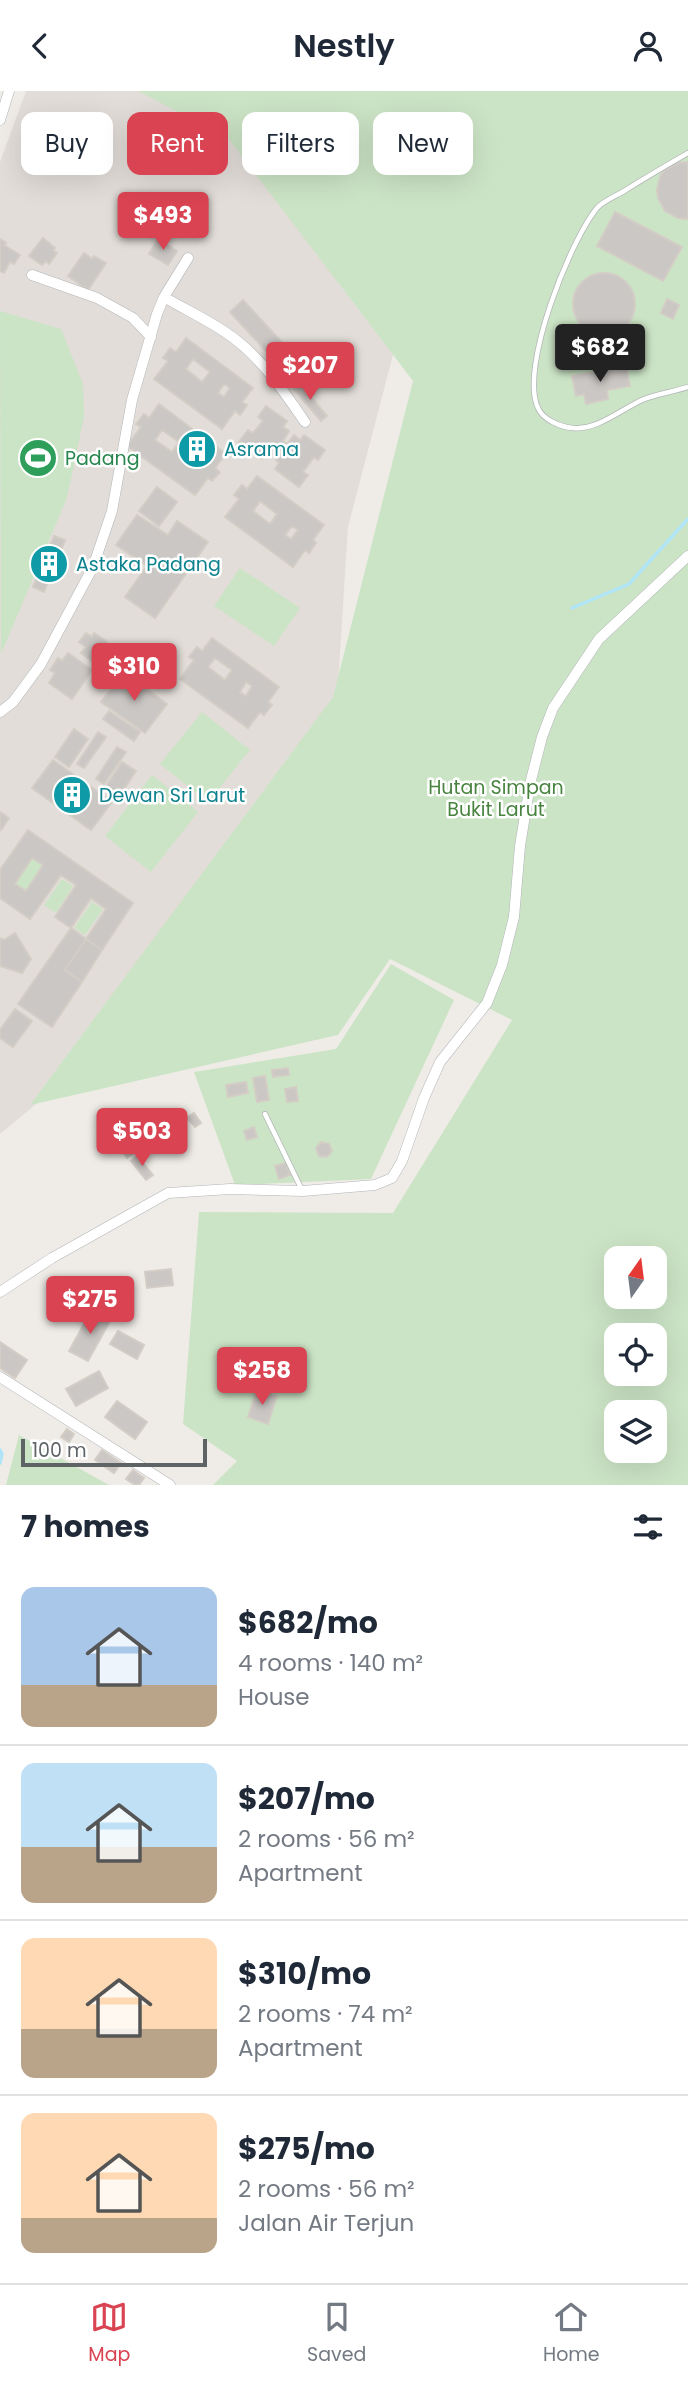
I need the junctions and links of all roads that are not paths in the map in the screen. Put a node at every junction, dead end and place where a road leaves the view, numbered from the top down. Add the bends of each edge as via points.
1 (9, 91) edge
2 (0, 120) edge
3 (688, 153) edge
4 (188, 258) dead end
5 (32, 275) dead end
6 (164, 297) junction
7 (152, 337) junction
8 (688, 387) edge
9 (305, 422) dead end
10 (688, 556) edge
11 (0, 712) edge
12 (265, 1114) dead end
13 (303, 1191) junction
14 (0, 1292) edge
15 (0, 1377) edge
16 (170, 1485) edge

1 - 2 street
3 - 8 lane via 598,207 567,257 545,319 534,385 537,407 546,418 582,428 645,399
4 - 6 street
5 - 7 street via 97,298 133,318
6 - 7 street
6 - 9 street via 242,345
7 - 11 street via 132,400 112,511 93,567 41,664
10 - 13 street via 599,639 553,708 530,784 514,917 502,965 487,1003 440,1062 397,1170 392,1178 376,1185
12 - 13 lane
13 - 14 street via 168,1193
15 - 16 street

